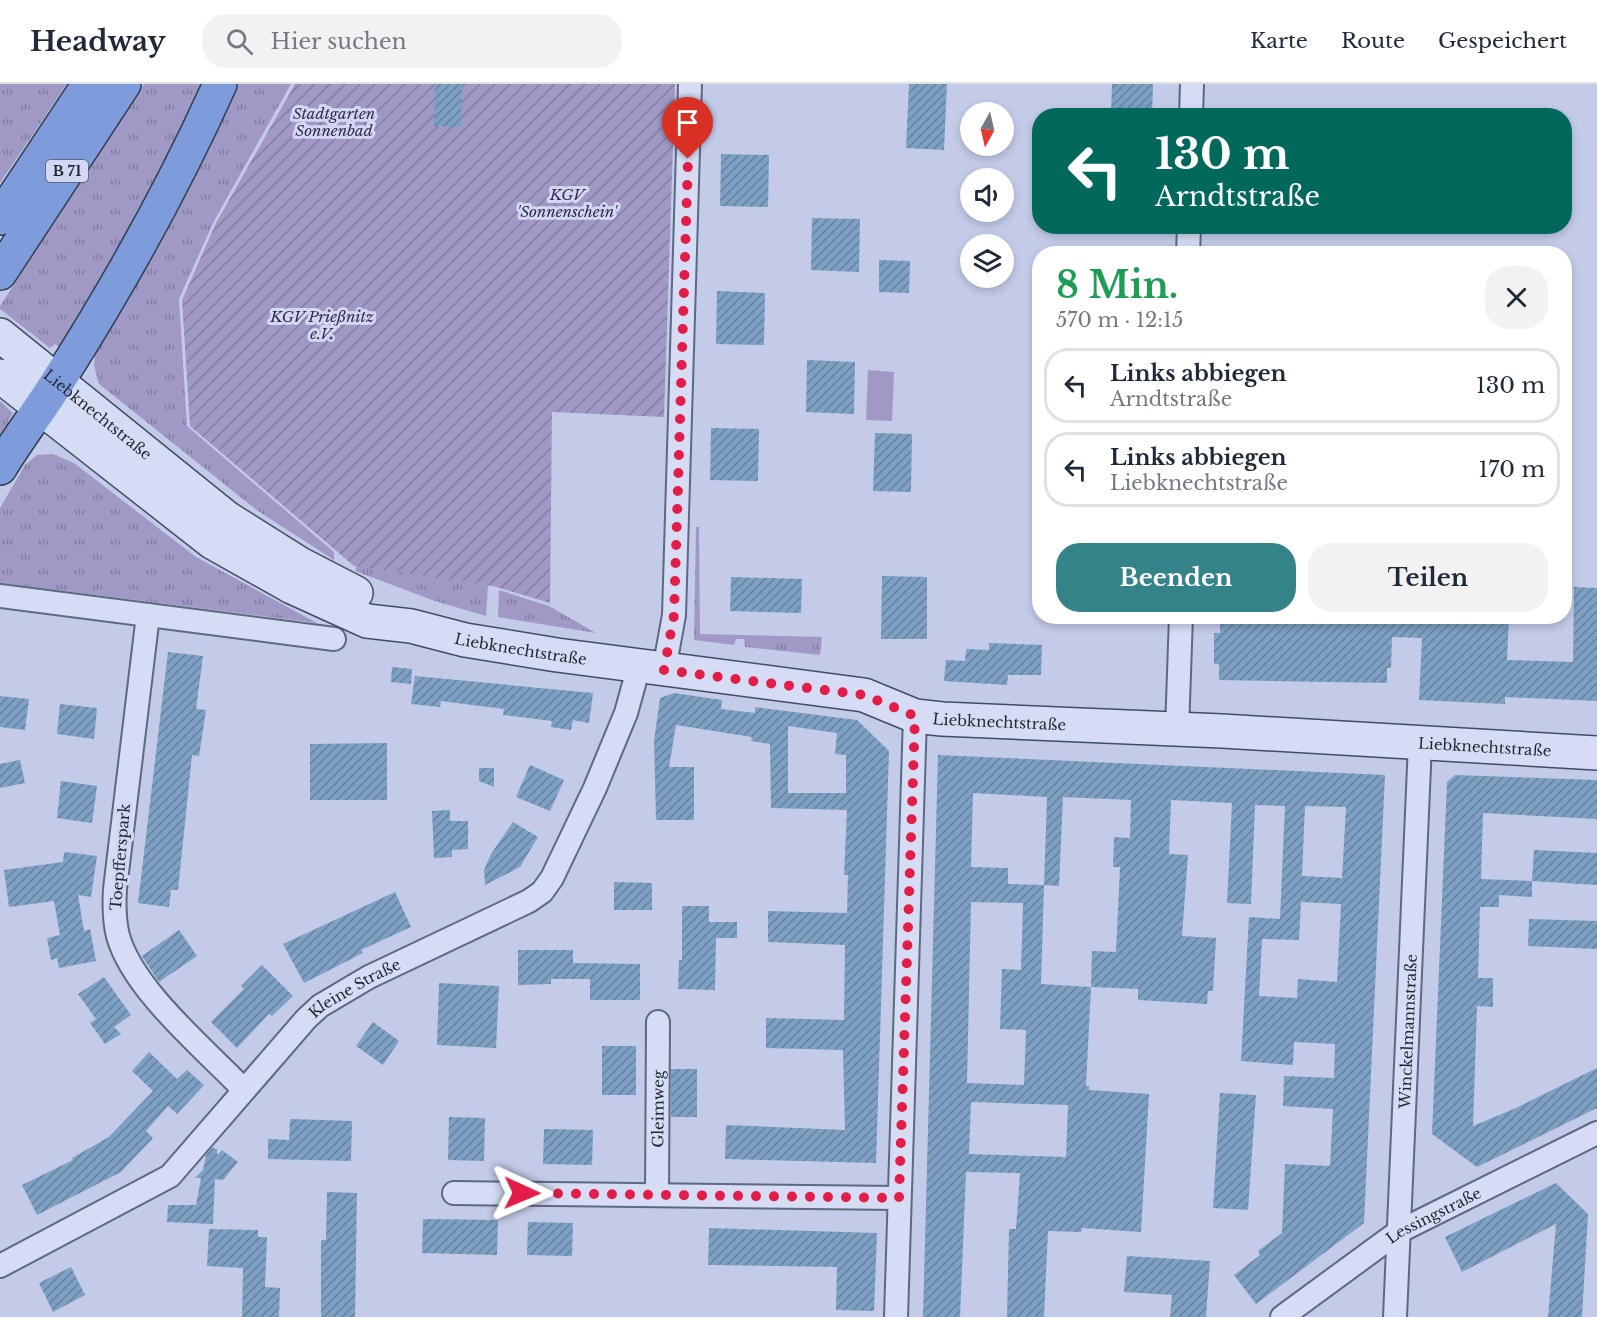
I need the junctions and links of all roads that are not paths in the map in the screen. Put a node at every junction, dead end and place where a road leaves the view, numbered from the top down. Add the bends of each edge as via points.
1 (88, 84) edge
2 (124, 84) edge
3 (220, 84) edge
4 (690, 84) edge
5 (1192, 84) edge
6 (1191, 108) edge
7 (0, 218) edge
8 (5, 266) edge
9 (0, 334) edge
10 (0, 376) edge
11 (58, 382) junction
12 (39, 408) junction
13 (0, 468) edge
14 (0, 596) edge
15 (148, 615) junction
16 (1180, 624) edge
17 (411, 626) junction
18 (334, 639) dead end
19 (652, 668) junction
20 (915, 716) junction
21 (1177, 731) junction
22 (1420, 744) junction
23 (1597, 753) edge
24 (658, 1022) dead end
25 (244, 1090) junction
26 (1596, 1138) edge
27 (454, 1193) dead end
28 (657, 1195) junction
29 (899, 1198) junction
30 (1398, 1232) junction
31 (0, 1266) edge
32 (896, 1317) edge
33 (1282, 1317) edge
34 (1395, 1317) edge

1 - 7 highway, B 71
2 - 8 highway, B 71
3 - 11 highway via 158,211
4 - 19 street, Kleine Straße via 675,598
5 - 6 street
9 - 11 main road, Liebknechtstraße
10 - 12 main road, Liebknechtstraße
11 - 12 highway
11 - 17 main road, Liebknechtstraße via 227,518 325,579 378,602
12 - 13 highway
12 - 17 main road, Liebknechtstraße via 193,529 232,554 352,615 367,621
14 - 15 street
15 - 18 street
15 - 25 street, Toepfferspark via 115,889 116,927 127,957 146,987
16 - 21 street
17 - 19 main road, Liebknechtstraße via 465,640
19 - 20 main road, Liebknechtstraße via 864,695
19 - 25 street, Kleine Straße via 635,686 616,741 556,872 542,892 369,977 320,1006
20 - 21 main road, Liebknechtstraße
20 - 29 street
21 - 22 main road, Liebknechtstraße
22 - 23 main road, Liebknechtstraße
22 - 30 street, Winckelmannstraße
24 - 28 street, Gleimweg
25 - 31 street, Kleine Straße via 166,1179
26 - 30 street, Lessingstraße
27 - 28 street
28 - 29 street
29 - 32 street
30 - 33 street, Lessingstraße
30 - 34 street, Winckelmannstraße

